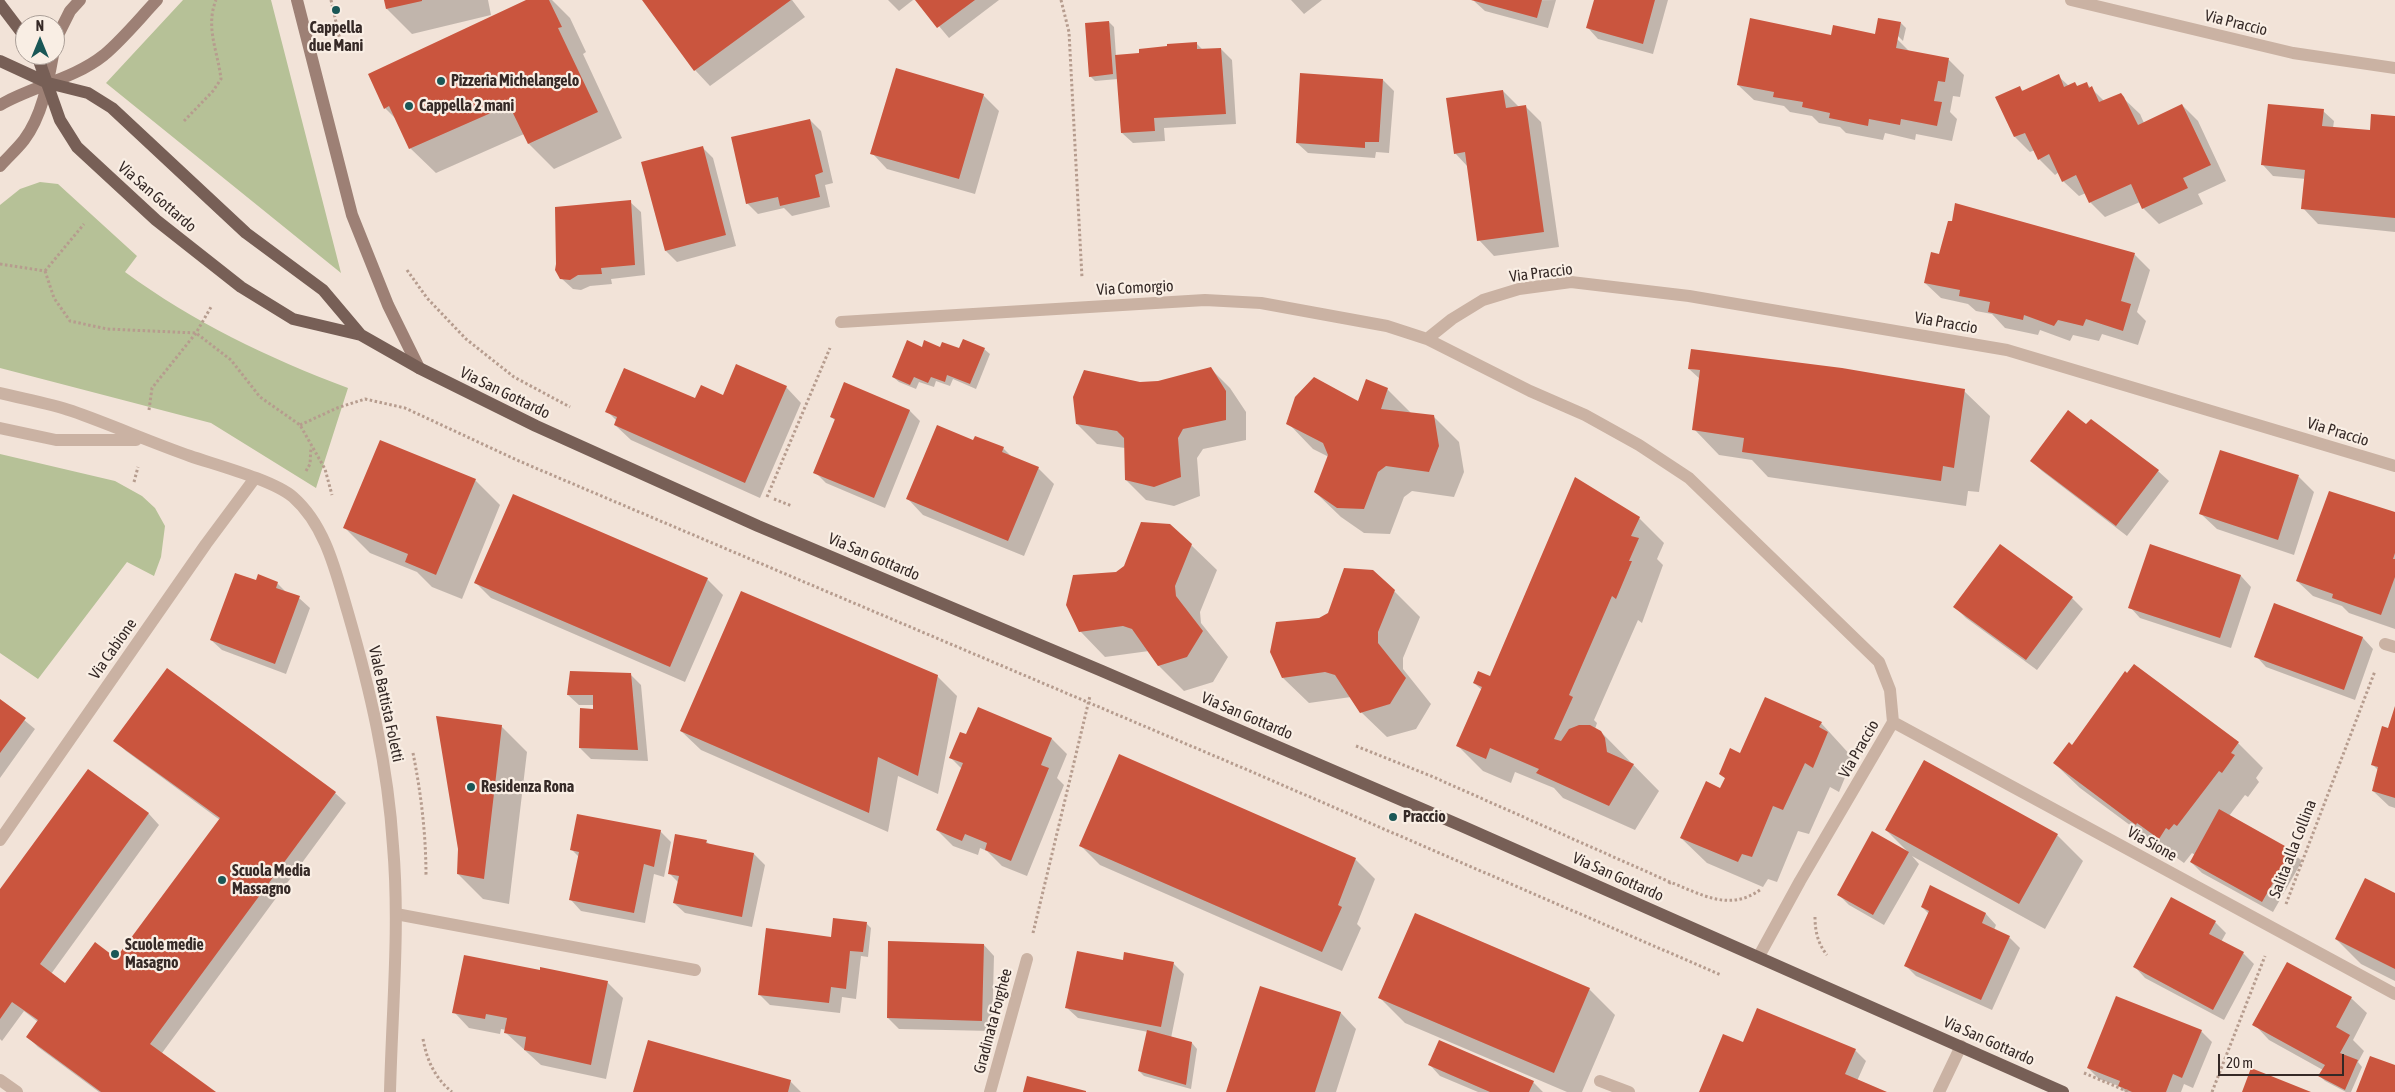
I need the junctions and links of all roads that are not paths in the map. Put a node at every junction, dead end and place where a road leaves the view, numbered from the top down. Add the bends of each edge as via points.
1 (80, 0) edge
2 (157, 0) edge
3 (297, 0) edge
4 (2072, 0) edge
5 (0, 4) edge
6 (65, 21) edge
7 (15, 24) edge
8 (0, 61) edge
9 (41, 65) edge
10 (51, 65) edge
11 (2395, 68) edge
12 (48, 83) junction
13 (0, 105) edge
14 (0, 166) edge
15 (841, 322) road end
16 (362, 335) junction
17 (1427, 339) junction
18 (419, 368) junction
19 (0, 393) edge
20 (0, 428) edge
21 (144, 440) junction
22 (2395, 466) edge
23 (255, 478) junction
24 (1893, 722) junction
25 (0, 840) edge
26 (396, 914) junction
27 (1759, 956) junction
28 (1027, 959) road end
29 (695, 970) dead end
30 (2395, 994) edge
31 (1961, 1046) junction
32 (0, 1080) edge
33 (1600, 1081) dead end
34 (17, 1092) edge
35 (390, 1092) edge
36 (990, 1092) edge
37 (1629, 1092) edge
38 (1939, 1092) edge
39 (2062, 1092) edge

1 - 6 main road
2 - 12 main road via 103,56
3 - 18 main road via 352,215 388,305
4 - 11 street, Via Praccio via 2293,54
5 - 7 main road
8 - 12 main road, Via San Gottardo
9 - 12 main road, Via San Gottardo
10 - 12 main road, Via San Gottardo
12 - 13 main road
12 - 14 main road via 38,114 25,138
12 - 16 main road, Via San Gottardo via 88,93 112,108 246,233 323,290
12 - 16 main road, Via San Gottardo via 60,120 77,146 156,220 241,287 293,319
15 - 17 street, Via Comorgio via 1205,300 1261,303 1387,326
16 - 18 main road, Via San Gottardo
17 - 22 street, Via Praccio via 1483,300 1519,289 1571,282 1688,296 2007,350
17 - 24 street, Via Praccio via 1530,391 1585,414 1688,478 1879,662 1890,690
18 - 27 main road, Via San Gottardo via 536,426 749,522
19 - 21 street, Viale Battista Foletti via 71,411
20 - 21 street, Viale Battista Foletti via 56,440
21 - 23 street, Viale Battista Foletti
23 - 25 street, Via Cabione
23 - 26 street, Viale Battista Foletti via 291,496 311,516 326,545 341,590 370,698 388,792
24 - 27 street, Via Praccio
24 - 30 street, Via Sione
26 - 29 street
26 - 35 street, Viale Battista Foletti
27 - 31 main road, Via San Gottardo
28 - 36 street, Gradinata Forghèe
31 - 38 street
31 - 39 main road, Via San Gottardo
32 - 34 street
33 - 37 street

